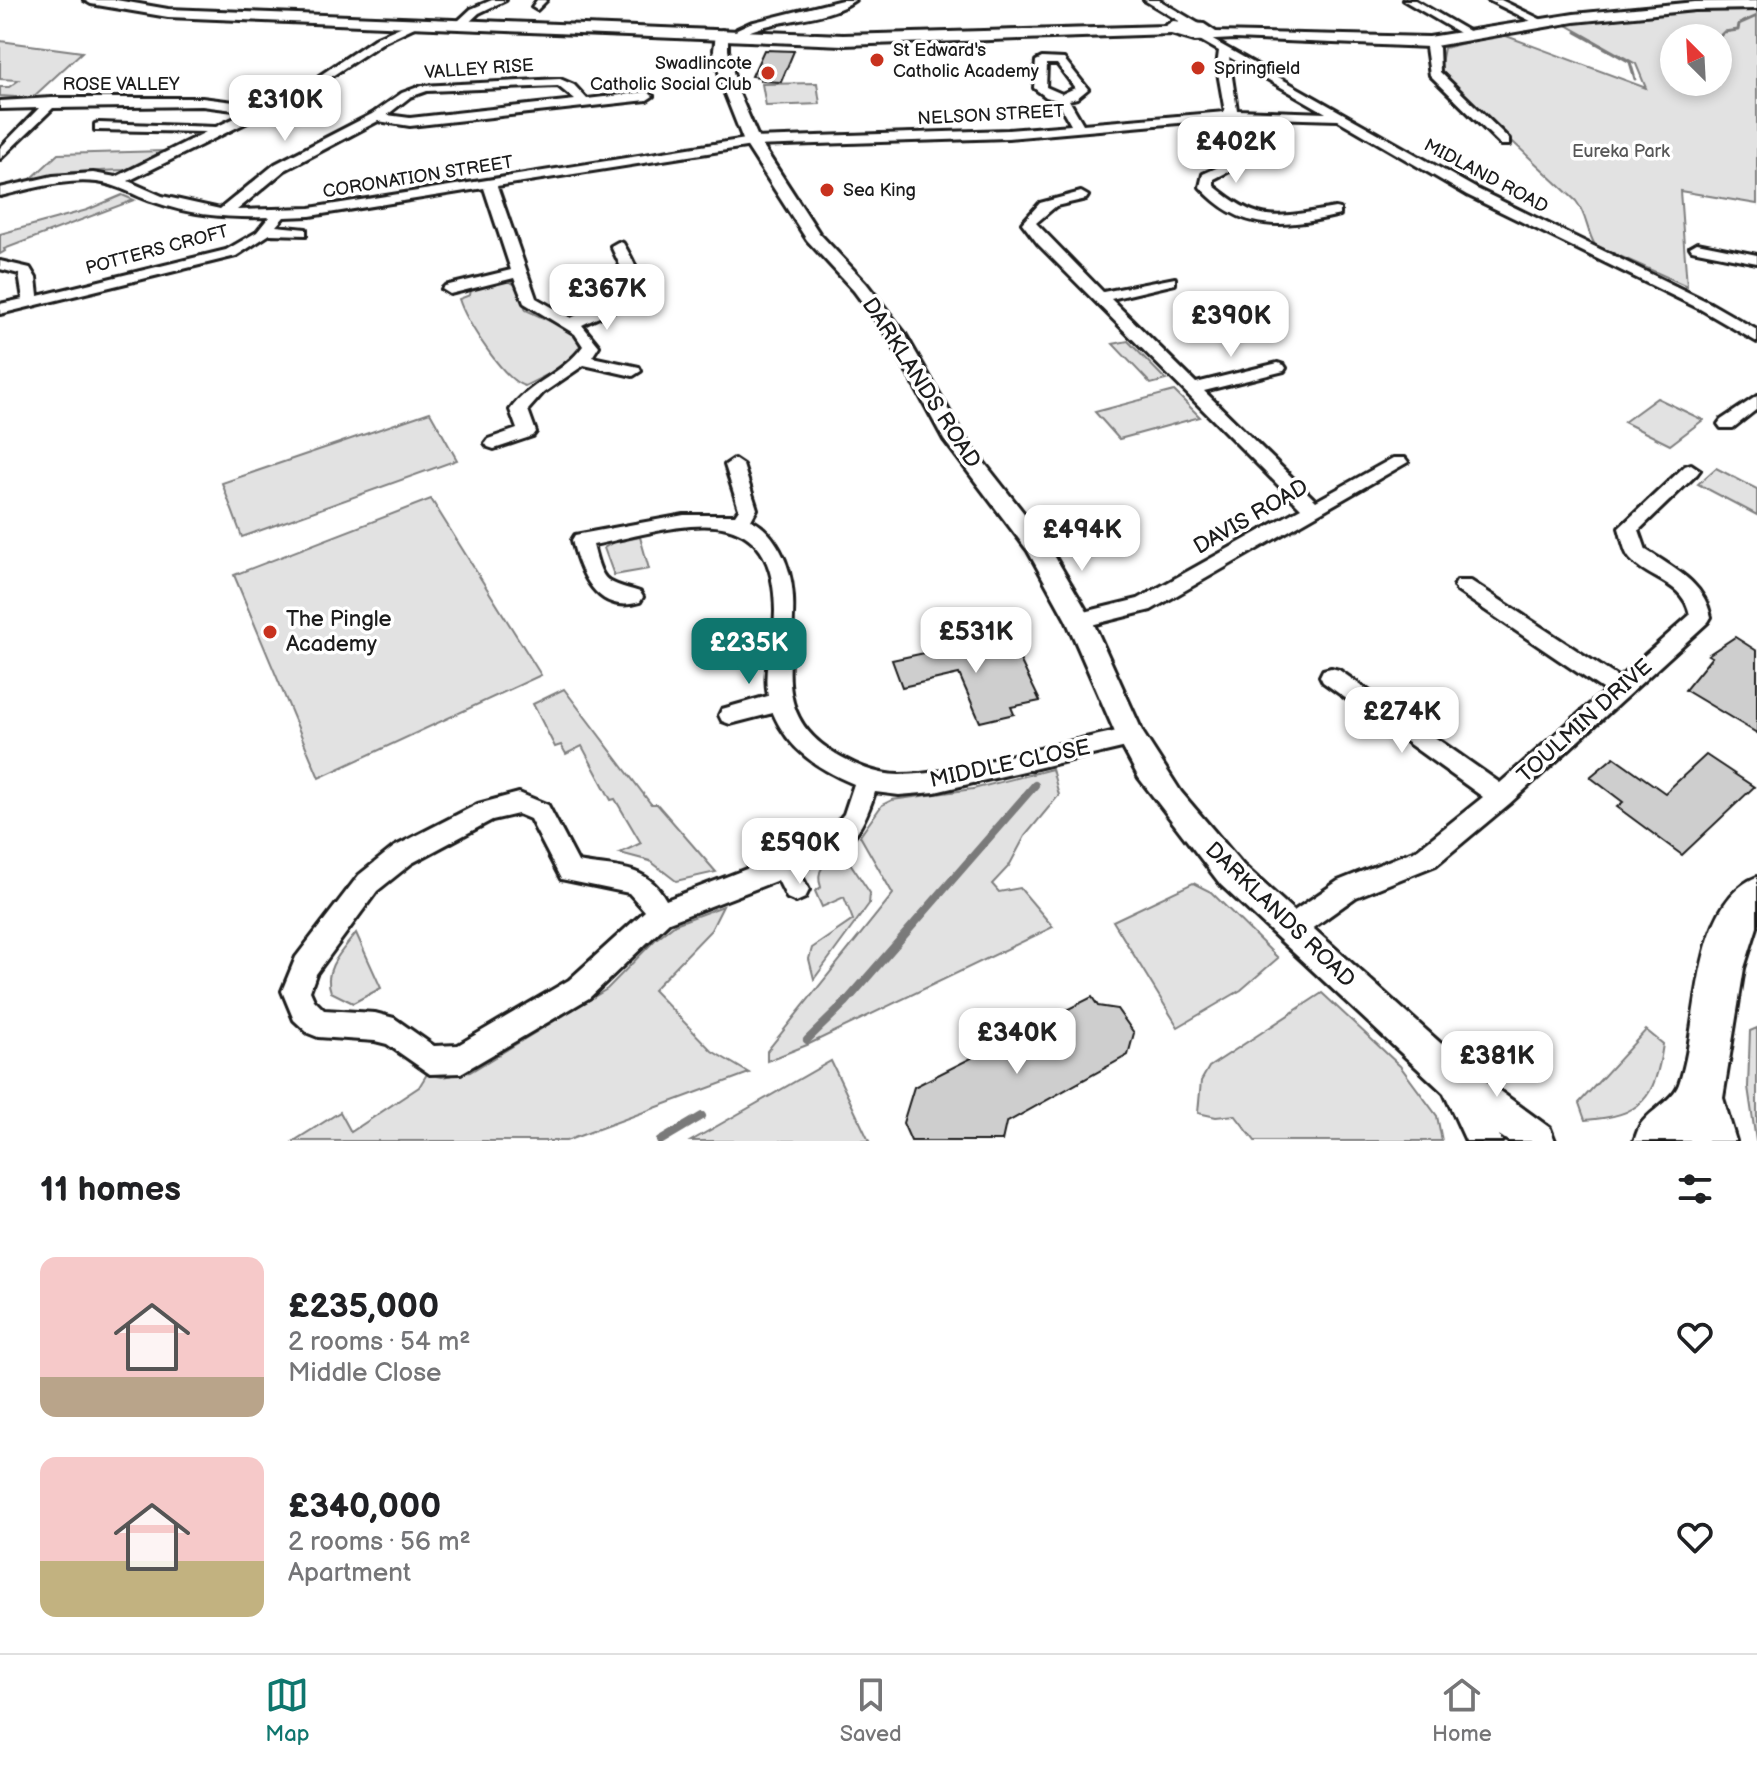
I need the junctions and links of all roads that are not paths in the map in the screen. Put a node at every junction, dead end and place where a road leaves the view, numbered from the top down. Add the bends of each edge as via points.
1 (501, 0) edge
2 (850, 0) edge
3 (1150, 0) edge
4 (1408, 0) edge
5 (1493, 0) edge
6 (104, 1) edge
7 (1757, 5) edge
8 (418, 23) junction
9 (1171, 23) junction
10 (1543, 23) junction
11 (461, 24) junction
12 (1204, 33) junction
13 (731, 35) junction
14 (1472, 36) junction
15 (1429, 42) junction
16 (1224, 52) junction
17 (325, 76) dead end
18 (647, 96) dead end
19 (1062, 98) dead end
20 (52, 102) junction
21 (584, 103) junction
22 (0, 105) edge
23 (242, 107) dead end
24 (260, 111) dead end
25 (1230, 114) junction
26 (376, 117) junction
27 (1341, 118) junction
28 (99, 127) dead end
29 (1079, 128) junction
30 (217, 131) junction
31 (752, 142) junction
32 (1505, 142) dead end
33 (0, 155) edge
34 (118, 181) junction
35 (489, 183) junction
36 (0, 192) edge
37 (1081, 196) dead end
38 (1335, 212) dead end
39 (280, 213) junction
40 (223, 214) junction
41 (267, 230) junction
42 (301, 232) dead end
43 (618, 246) dead end
44 (1757, 259) edge
45 (0, 265) edge
46 (1696, 266) dead end
47 (521, 272) junction
48 (1170, 281) dead end
49 (450, 289) dead end
50 (1101, 297) junction
51 (31, 302) junction
52 (0, 309) edge
53 (571, 324) junction
54 (1755, 334) edge
55 (584, 360) junction
56 (1278, 368) dead end
57 (633, 371) dead end
58 (1193, 389) junction
59 (1757, 401) edge
60 (1727, 424) dead end
61 (494, 443) dead end
62 (1399, 462) dead end
63 (734, 465) dead end
64 (1691, 470) dead end
65 (1313, 509) junction
66 (740, 522) junction
67 (1464, 586) dead end
68 (633, 597) dead end
69 (1079, 620) junction
70 (1331, 676) dead end
71 (1619, 689) junction
72 (780, 702) junction
73 (730, 715) dead end
74 (1131, 737) junction
75 (867, 781) junction
76 (1501, 797) junction
77 (784, 866) junction
78 (796, 890) dead end
79 (1757, 896) edge
80 (660, 914) junction
81 (1291, 928) junction
82 (1456, 1080) junction
83 (1706, 1120) edge
84 (1484, 1141) edge
85 (1537, 1141) edge
86 (1658, 1141) edge

1 - 11 street
2 - 13 street
3 - 9 street
4 - 14 street
5 - 10 street
6 - 8 main road via 168,13
7 - 10 main road via 1695,6
8 - 11 main road
8 - 17 street via 381,39
9 - 12 main road
9 - 13 main road via 905,39
10 - 14 main road
11 - 13 main road
12 - 15 main road
12 - 16 street, MIDLAND ROAD
13 - 31 street, DARKLANDS ROAD via 721,50
14 - 15 main road
15 - 32 street via 1434,73
16 - 25 street
16 - 27 street, MIDLAND ROAD
18 - 21 street, VALLEY RISE
19 - 29 street
20 - 22 street, ROSE VALLEY
20 - 23 street, ROSE VALLEY
20 - 33 street
21 - 26 street, VALLEY RISE via 410,122
21 - 26 street, VALLEY RISE via 560,82 425,88
24 - 30 street
25 - 27 street, NELSON STREET
25 - 29 street, NELSON STREET
25 - 38 street via 1243,161 1208,177 1207,187 1241,214 1261,220
26 - 40 street, VALLEY RISE via 280,167
27 - 54 street, MIDLAND ROAD via 1472,192
28 - 30 street
29 - 31 street, NELSON STREET
30 - 34 street
31 - 35 street, CORONATION STREET
31 - 69 street, DARKLANDS ROAD via 813,236 897,336 955,440 1037,546
34 - 36 street, CORONATION STREET via 53,180
34 - 40 street, CORONATION STREET via 177,205
35 - 39 street, CORONATION STREET
35 - 47 street
37 - 50 street via 1046,203 1029,223
39 - 40 street, CORONATION STREET
39 - 41 street, POTTERS CROFT
41 - 42 street
41 - 51 street, POTTERS CROFT via 231,253 200,263
43 - 53 street via 634,290
44 - 46 street via 1696,241
45 - 51 street via 25,271
47 - 49 street
47 - 53 street via 529,300 541,312
48 - 50 street
50 - 58 street
51 - 52 street, POTTERS CROFT
53 - 55 street via 587,335 591,346
55 - 57 street
55 - 61 street via 529,394 519,410 527,432
56 - 58 street
58 - 65 street
59 - 60 street
62 - 65 street, DAVIS ROAD
63 - 66 street via 748,509
64 - 71 street, TOULMIN DRIVE via 1629,528 1637,554 1693,593 1701,604 1701,617
65 - 69 street, DAVIS ROAD via 1144,605
66 - 68 street via 706,520 582,540 597,583 613,596
66 - 72 street, MIDDLE CLOSE via 770,548 780,573 786,609 777,674
67 - 71 street
69 - 74 street, DARKLANDS ROAD
70 - 76 street
71 - 76 street, TOULMIN DRIVE
72 - 73 street
72 - 75 street, MIDDLE CLOSE via 786,720 821,757
74 - 75 street, MIDDLE CLOSE via 933,783
74 - 81 street, DARKLANDS ROAD via 1149,770 1213,854
75 - 77 street via 854,819 839,838
76 - 81 street, TOULMIN DRIVE via 1427,857 1347,889
77 - 78 street
77 - 80 street
79 - 83 main road via 1741,913 1722,968
80 - 80 street via 579,989 461,1059 430,1060 394,1032 375,1027 318,1023 304,1010 296,991 306,966 368,883 417,847 487,811 519,803 539,812 570,871 643,887
81 - 82 street, DARKLANDS ROAD
82 - 84 street, DARKLANDS ROAD
82 - 85 street, DARKLANDS ROAD
83 - 86 main road

